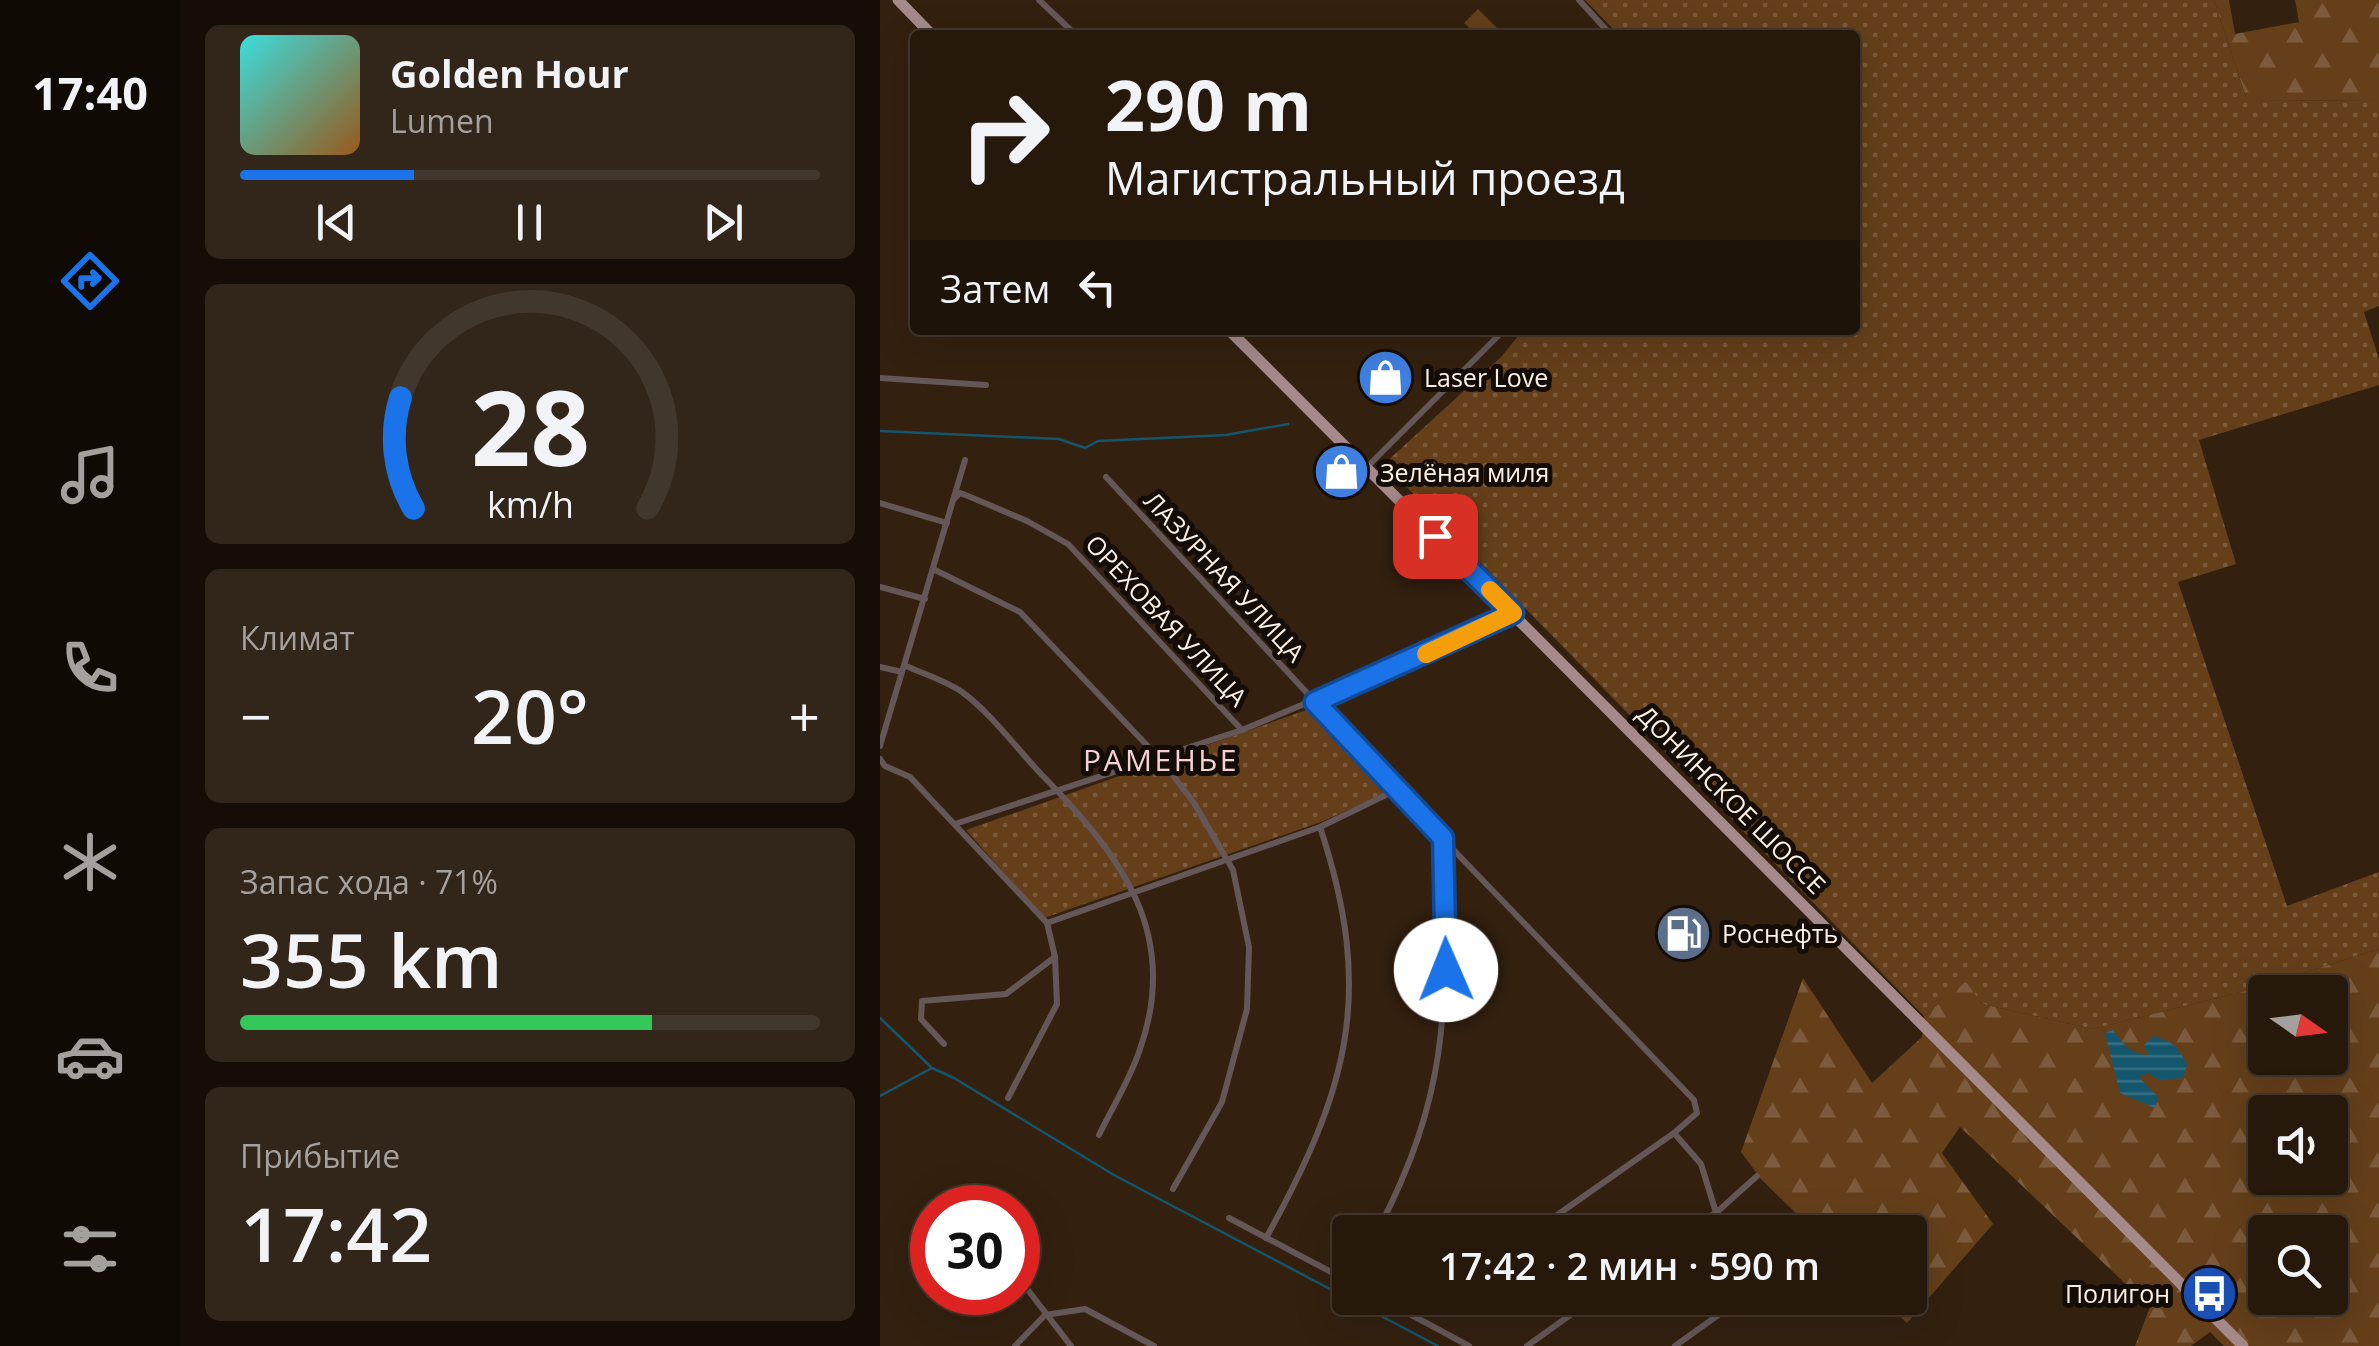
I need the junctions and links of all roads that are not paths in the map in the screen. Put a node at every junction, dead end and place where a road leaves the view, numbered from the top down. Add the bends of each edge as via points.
1 (898, 0) edge
2 (1039, 0) edge
3 (1579, 0) edge
4 (927, 30) edge
5 (1071, 30) edge
6 (1606, 30) edge
7 (1234, 335) edge
8 (1499, 335) edge
9 (880, 378) edge
10 (986, 386) dead end
11 (965, 460) dead end
12 (1366, 467) junction
13 (1106, 477) dead end
14 (954, 499) junction
15 (880, 503) edge
16 (947, 523) junction
17 (934, 570) junction
18 (880, 588) edge
19 (924, 599) junction
20 (1513, 613) junction
21 (880, 667) edge
22 (904, 669) junction
23 (1315, 702) junction
24 (1242, 730) junction
25 (880, 746) edge
26 (880, 759) edge
27 (1161, 760) junction
28 (1396, 790) junction
29 (1058, 792) junction
30 (955, 824) junction
31 (1320, 827) junction
32 (1443, 838) junction
33 (1228, 862) junction
34 (1135, 891) junction
35 (1046, 923) junction
36 (1055, 957) junction
37 (944, 1044) dead end
38 (1008, 1098) dead end
39 (1674, 1132) junction
40 (1099, 1135) dead end
41 (1757, 1176) dead end
42 (1173, 1189) dead end
43 (1717, 1212) junction
44 (1385, 1215) edge
45 (1557, 1215) edge
46 (1712, 1215) edge
47 (1718, 1215) edge
48 (1229, 1218) dead end
49 (1266, 1238) junction
50 (1332, 1273) edge
51 (1040, 1308) edge
52 (1045, 1315) junction
53 (1570, 1315) edge
54 (1718, 1315) edge
55 (1415, 1316) edge
56 (1016, 1346) edge
57 (1072, 1346) edge
58 (1154, 1346) edge
59 (1469, 1346) edge
60 (1527, 1346) edge
61 (1675, 1346) edge
62 (2243, 1346) edge

1 - 4 main road
2 - 5 street
3 - 6 street
7 - 12 main road, ДОНИНСКОЕ ШОССЕ
8 - 12 street
9 - 10 street
11 - 14 street
12 - 20 main road, ДОНИНСКОЕ ШОССЕ
13 - 23 street, ЛАЗУРНАЯ УЛИЦА
14 - 16 street
14 - 24 street, ОРЕХОВАЯ УЛИЦА via 968,496 1068,544
15 - 16 street
16 - 17 street
17 - 19 street
17 - 27 street via 1020,612
18 - 19 street
19 - 22 street
20 - 23 street
20 - 62 main road, ДОНИНСКОЕ ШОССЕ
21 - 22 street
22 - 25 street
22 - 29 street via 962,692
23 - 24 street
23 - 28 street, ЛАЗУРНАЯ УЛИЦА
24 - 27 street
26 - 30 street via 910,777
27 - 29 street
27 - 33 street
28 - 31 street
28 - 32 street, ЛАЗУРНАЯ УЛИЦА
29 - 30 street
29 - 34 street
30 - 35 street
31 - 33 street
31 - 49 street via 1349,938 1346,1036 1316,1143
32 - 39 street, ЛАЗУРНАЯ УЛИЦА via 1694,1100 1697,1113
32 - 44 street via 1442,1047 1426,1121
33 - 34 street
33 - 42 street via 1249,947 1248,1009 1222,1102
34 - 35 street
34 - 40 street via 1152,948 1152,1006 1138,1057
35 - 36 street
36 - 37 street via 1006,994 922,1001 921,1019
36 - 38 street via 1054,1012
39 - 43 street via 1701,1164
39 - 45 street
41 - 43 street
43 - 46 street
43 - 47 street
48 - 49 street
49 - 50 street
51 - 52 street
52 - 56 street
52 - 57 street
52 - 58 street via 1084,1310
53 - 60 street
54 - 61 street
55 - 59 street

